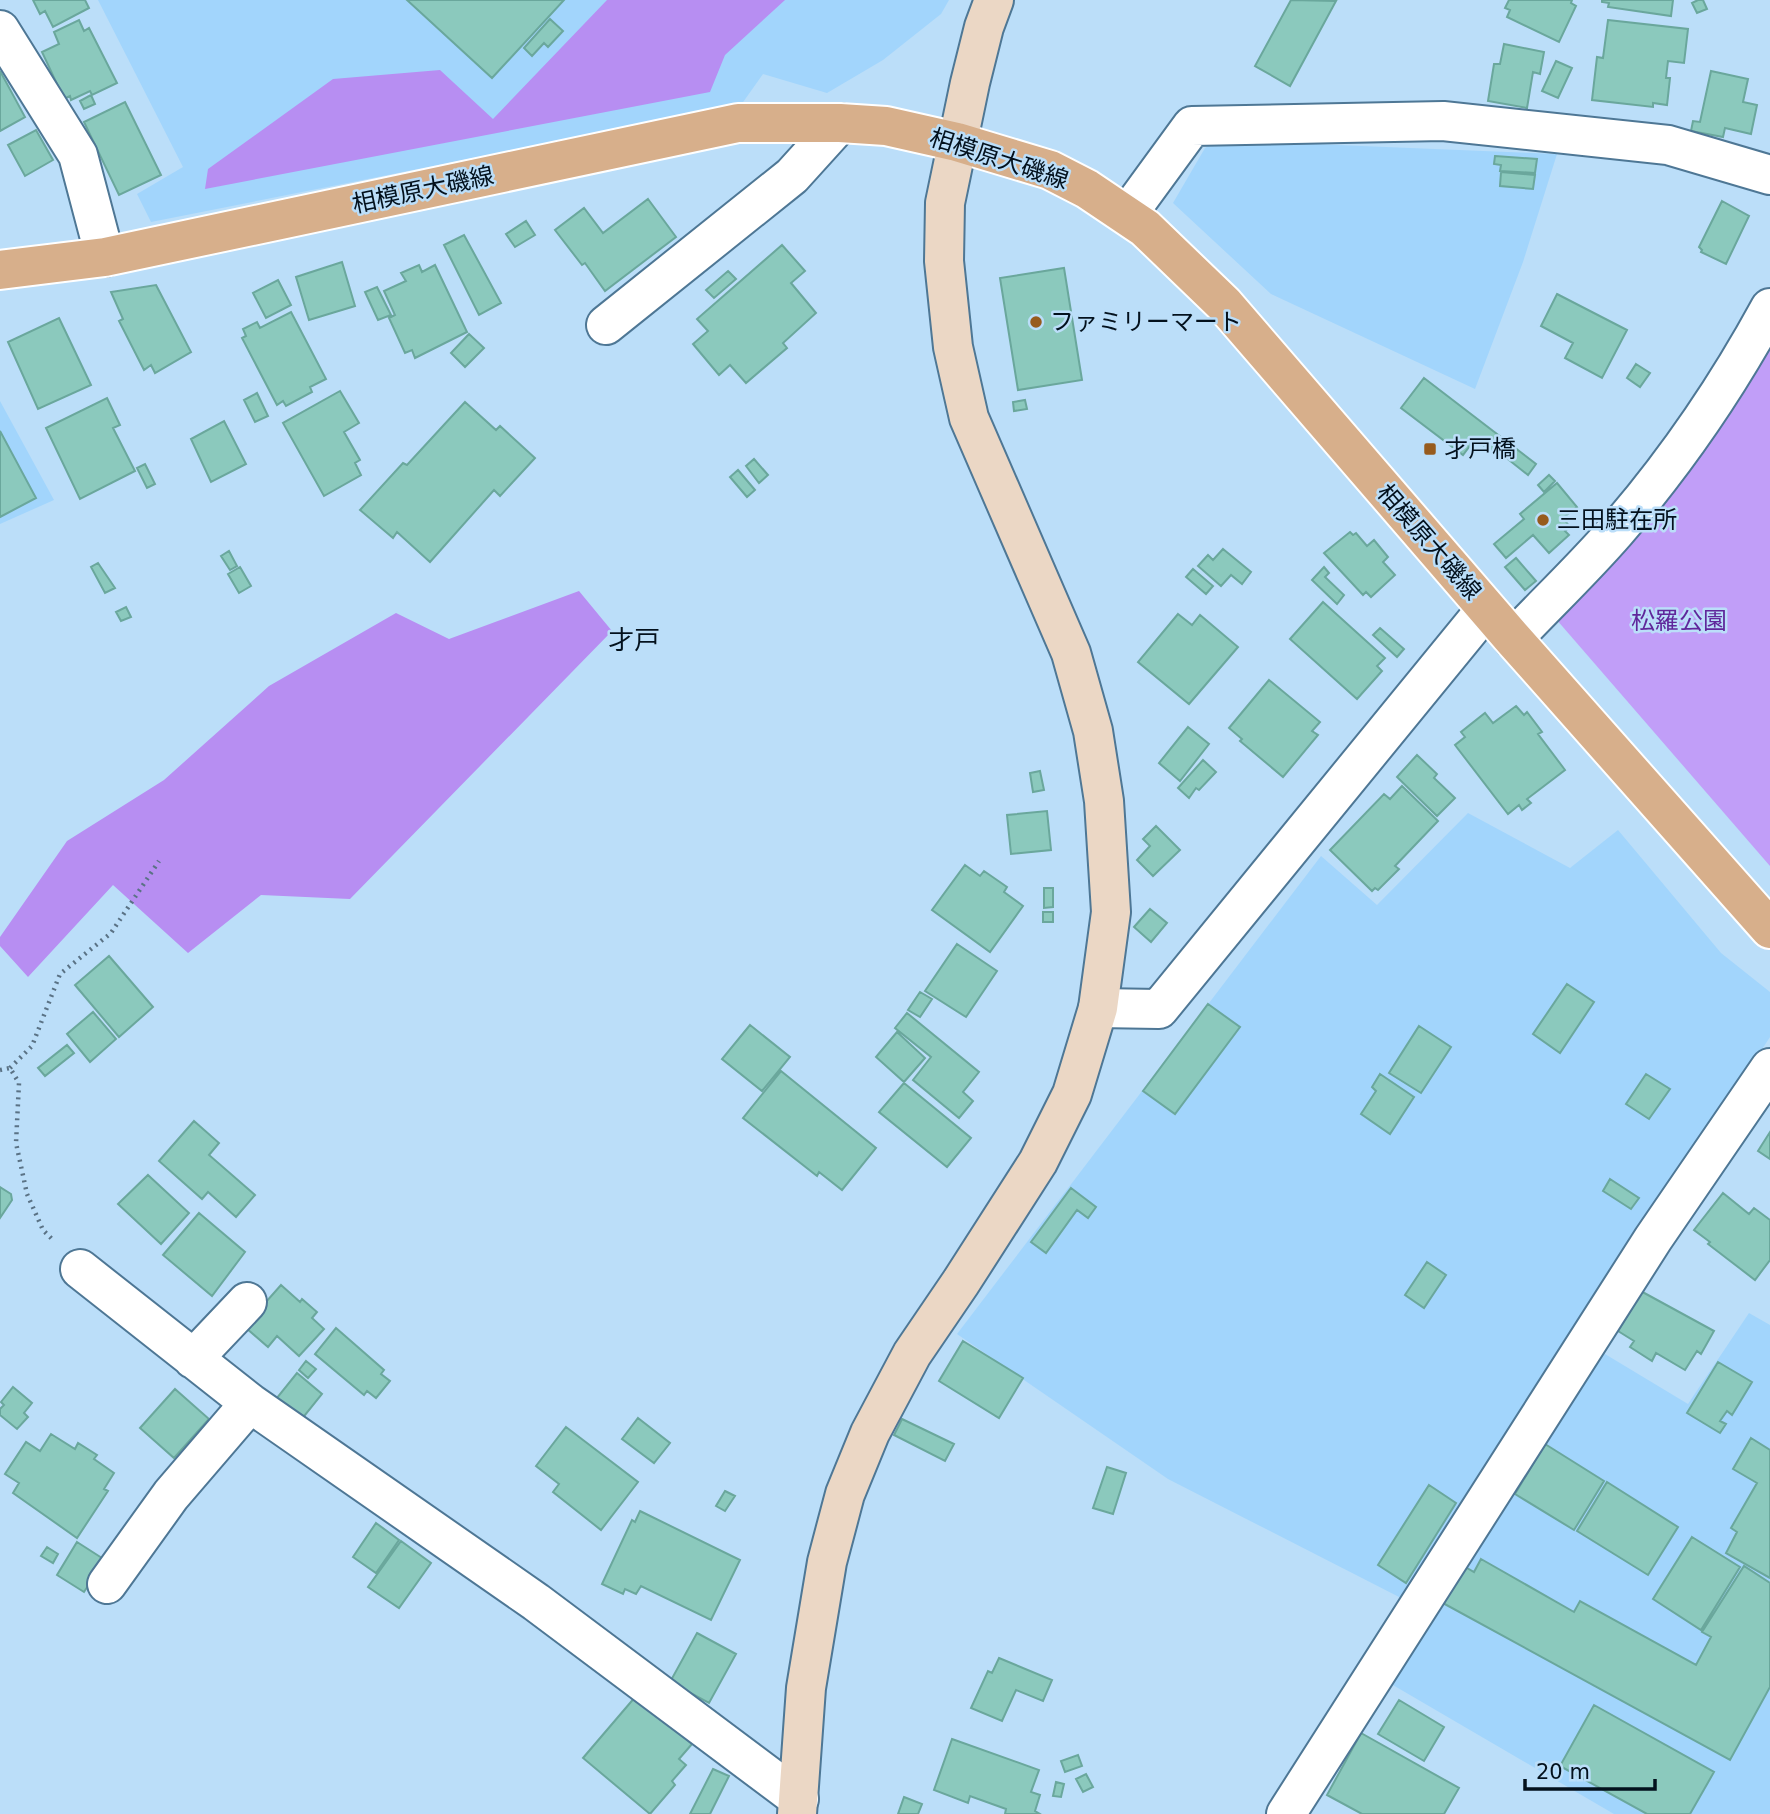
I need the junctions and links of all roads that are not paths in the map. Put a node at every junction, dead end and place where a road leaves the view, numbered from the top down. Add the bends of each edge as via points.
1 (994, 0) edge
2 (0, 30) edge
3 (841, 123) junction
4 (957, 142) junction
5 (1770, 175) edge
6 (1127, 215) junction
7 (105, 257) junction
8 (0, 270) edge
9 (1770, 308) edge
10 (606, 325) dead end
11 (1486, 608) junction
12 (1513, 639) junction
13 (1770, 929) edge
14 (1098, 1008) junction
15 (1770, 1068) edge
16 (80, 1269) road end
17 (247, 1302) dead end
18 (193, 1359) junction
19 (250, 1404) junction
20 (107, 1584) dead end
21 (798, 1807) edge
22 (1286, 1814) edge

1 - 4 street
2 - 7 street via 78,155
3 - 4 main road, 相模原大磯線 via 886,126
3 - 7 main road, 相模原大磯線 via 738,123
3 - 10 street via 792,176
4 - 6 main road, 相模原大磯線 via 1049,170
4 - 14 street via 945,203 944,261 953,347 969,418 1071,653 1095,743 1111,912
5 - 6 street via 1668,145 1443,121 1192,125
6 - 11 main road, 相模原大磯線 via 1224,304
7 - 8 main road, 相模原大磯線
9 - 12 street via 1738,366 1681,448 1616,531
11 - 12 main road, 相模原大磯線
11 - 14 street via 1159,1009
12 - 13 main road, 相模原大磯線
14 - 21 street via 1072,1094 1038,1162 912,1354 870,1433 845,1494 827,1562 806,1688
15 - 22 street via 1653,1239
16 - 18 street
17 - 18 street
18 - 19 street
19 - 20 street via 171,1495
19 - 21 street via 536,1602

